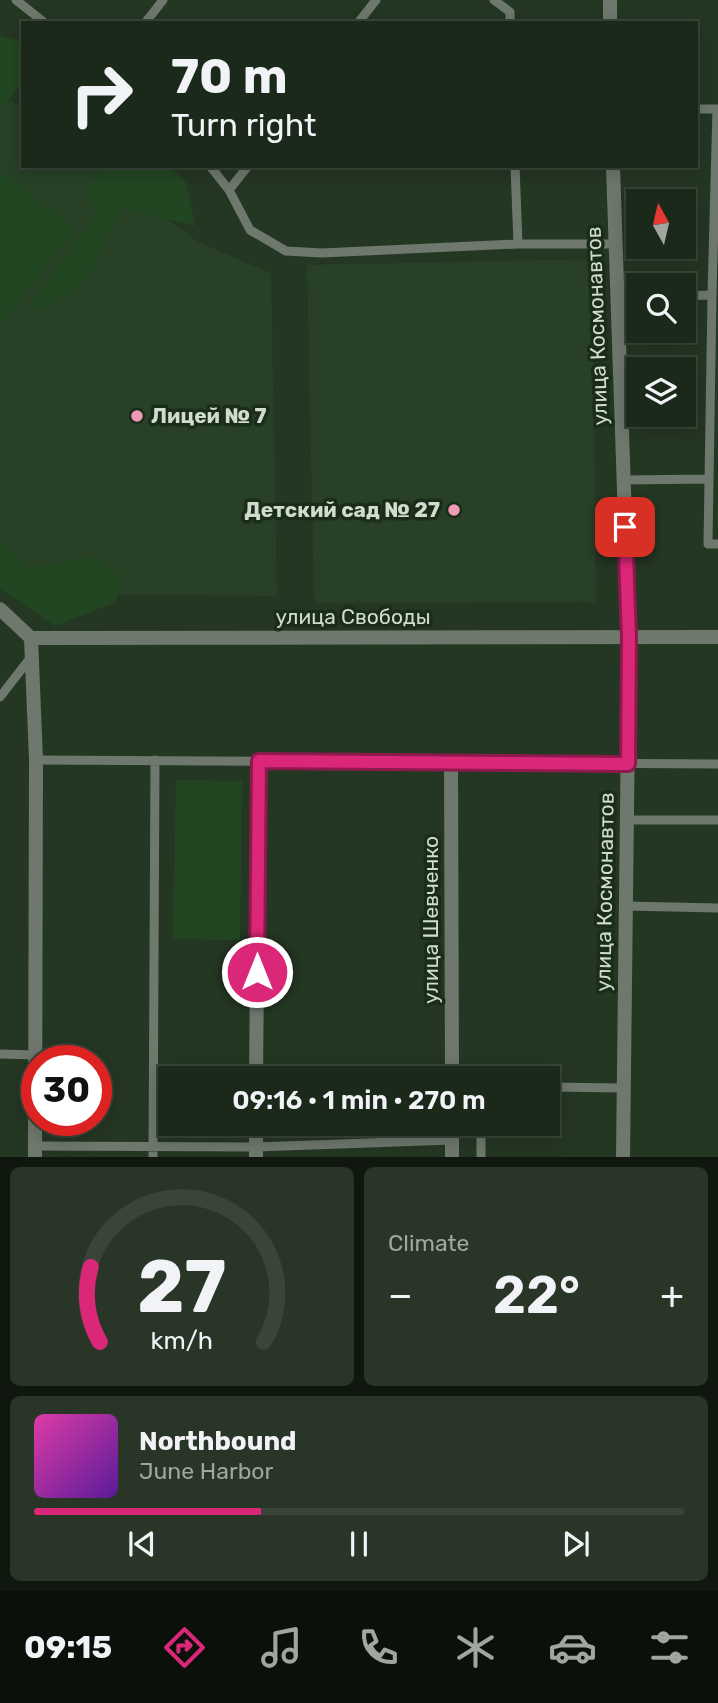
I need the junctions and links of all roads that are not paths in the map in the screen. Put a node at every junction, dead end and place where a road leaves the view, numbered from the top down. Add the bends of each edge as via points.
1 (16, 0) edge
2 (163, 0) edge
3 (376, 0) edge
4 (494, 0) edge
5 (610, 0) edge
6 (42, 21) edge
7 (147, 21) edge
8 (360, 21) edge
9 (510, 21) edge
10 (610, 21) edge
11 (698, 109) edge
12 (212, 168) edge
13 (246, 168) edge
14 (515, 168) edge
15 (614, 168) edge
16 (229, 190) junction
17 (518, 244) junction
18 (616, 244) junction
19 (712, 295) junction
20 (696, 296) edge
21 (618, 298) junction
22 (626, 298) edge
23 (715, 377) edge
24 (709, 479) junction
25 (623, 480) junction
26 (718, 544) edge
27 (0, 609) edge
28 (718, 637) edge
29 (31, 638) junction
30 (629, 638) junction
31 (31, 657) junction
32 (0, 697) edge
33 (36, 760) junction
34 (155, 760) junction
35 (259, 761) junction
36 (451, 762) junction
37 (628, 764) junction
38 (718, 764) edge
39 (626, 820) junction
40 (718, 820) edge
41 (625, 906) junction
42 (718, 908) edge
43 (35, 1045) edge
44 (0, 1054) edge
45 (21, 1055) edge
46 (256, 1066) edge
47 (452, 1066) edge
48 (560, 1087) edge
49 (624, 1088) junction
50 (453, 1136) edge
51 (481, 1136) edge
52 (453, 1140) junction
53 (35, 1151) edge
54 (153, 1152) edge
55 (256, 1152) edge
56 (452, 1157) edge
57 (481, 1157) edge
58 (623, 1157) edge

1 - 6 lane
2 - 7 lane
3 - 8 lane
4 - 9 lane via 510,12
5 - 10 street
11 - 19 lane via 718,109
12 - 16 lane
13 - 16 lane
14 - 17 lane
15 - 18 street, улица Космонавтов
16 - 17 lane via 250,230 286,251
17 - 18 lane
18 - 21 street, улица Космонавтов
19 - 20 lane
19 - 23 lane
21 - 22 lane
21 - 25 street, улица Космонавтов
23 - 24 lane
24 - 25 lane
24 - 26 lane via 708,544
25 - 30 street, улица Космонавтов
27 - 29 street
28 - 30 street, улица Свободы
29 - 30 street, улица Свободы
29 - 31 street
30 - 37 street, улица Космонавтов
31 - 32 lane
31 - 33 street
33 - 34 lane
33 - 43 street
34 - 35 lane
34 - 54 lane
35 - 36 lane
35 - 46 street
36 - 37 lane
36 - 47 street, улица Шевченко
37 - 38 lane
37 - 39 street, улица Космонавтов
39 - 40 lane
39 - 41 street, улица Космонавтов
41 - 42 lane
41 - 49 street, улица Космонавтов
44 - 45 lane
48 - 49 lane
49 - 58 street, улица Космонавтов
50 - 52 street
51 - 57 lane
52 - 55 lane
52 - 56 street
53 - 54 lane
54 - 55 lane

